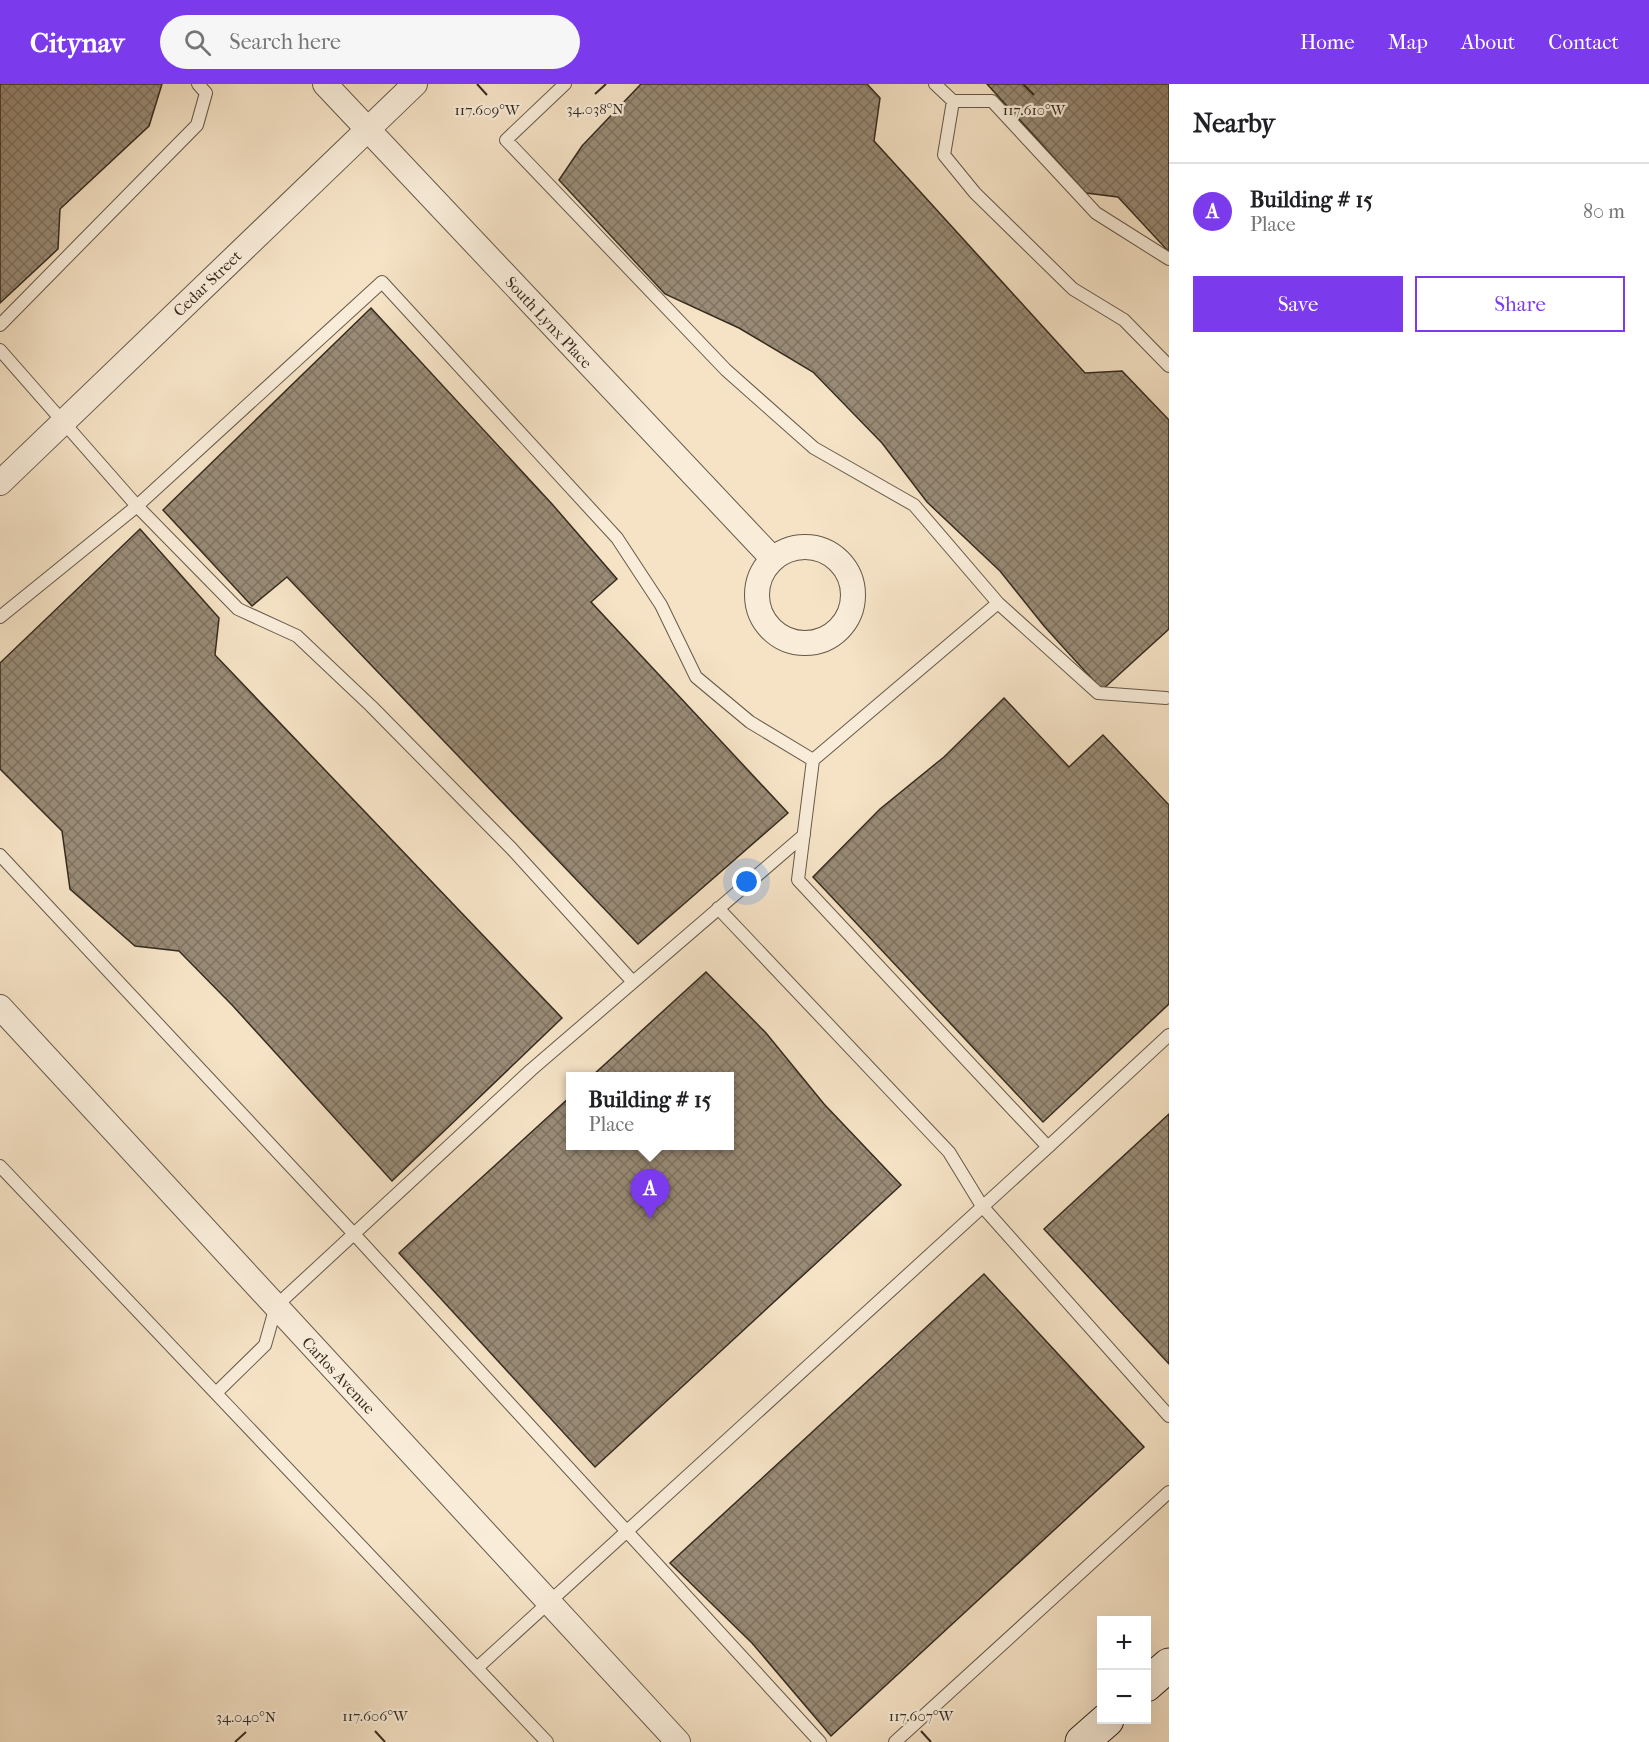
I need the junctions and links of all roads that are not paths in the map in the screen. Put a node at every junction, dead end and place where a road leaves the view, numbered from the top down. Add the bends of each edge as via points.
1 (198, 84) edge
2 (325, 84) edge
3 (415, 84) edge
4 (565, 84) edge
5 (935, 84) edge
6 (953, 101) junction
7 (367, 130) junction
8 (1169, 260) edge
9 (0, 325) edge
10 (0, 350) edge
11 (1169, 366) edge
12 (62, 423) junction
13 (0, 483) edge
14 (137, 506) junction
15 (773, 559) junction
16 (998, 603) junction
17 (0, 617) edge
18 (1168, 698) edge
19 (813, 760) junction
20 (804, 835) junction
21 (0, 855) edge
22 (718, 908) junction
23 (633, 982) junction
24 (0, 1007) edge
25 (1169, 1035) edge
26 (1048, 1147) junction
27 (0, 1166) edge
28 (982, 1206) junction
29 (354, 1234) junction
30 (276, 1306) junction
31 (216, 1393) junction
32 (1169, 1416) edge
33 (1169, 1492) edge
34 (625, 1531) junction
35 (548, 1601) junction
36 (1169, 1665) edge
37 (477, 1668) junction
38 (1151, 1681) edge
39 (1102, 1724) edge
40 (547, 1742) edge
41 (678, 1742) edge
42 (820, 1742) edge
43 (895, 1742) edge
44 (1082, 1742) edge

1 - 9 lane via 206,93 197,124
2 - 7 street, South Lynx Place
3 - 7 street, Cedar Street
4 - 16 lane via 506,140 726,370 814,448 914,505
5 - 6 lane
6 - 8 lane via 992,101 1096,213
6 - 11 lane via 944,155 950,163 975,193 1073,289 1124,320
7 - 12 street, Cedar Street
7 - 15 street, South Lynx Place
10 - 12 lane
12 - 13 street, Cedar Street
12 - 14 lane
14 - 17 lane
14 - 19 lane via 382,282 617,538 661,605 696,677 750,722
14 - 23 lane via 238,609 297,636 371,706 511,848
15 - 15 street via 762,574 757,592 759,611 769,627 784,639 802,644 821,641 838,632 849,616 854,598 852,579 842,563 827,551 809,546 790,549
16 - 18 lane via 1098,693
16 - 19 lane
19 - 20 lane
20 - 22 lane
20 - 26 lane via 798,880
21 - 29 lane
22 - 23 lane
22 - 28 lane via 949,1152
23 - 29 lane via 531,1070
24 - 30 street, Carlos Avenue
25 - 26 lane
26 - 28 lane
27 - 31 lane
28 - 32 lane
28 - 34 lane
29 - 30 lane
29 - 34 lane
30 - 31 lane via 265,1346
30 - 35 street, Carlos Avenue
31 - 37 lane
33 - 43 lane
34 - 35 lane
34 - 42 lane
35 - 37 lane
35 - 41 street, Carlos Avenue
36 - 38 street
37 - 40 lane
39 - 44 street

